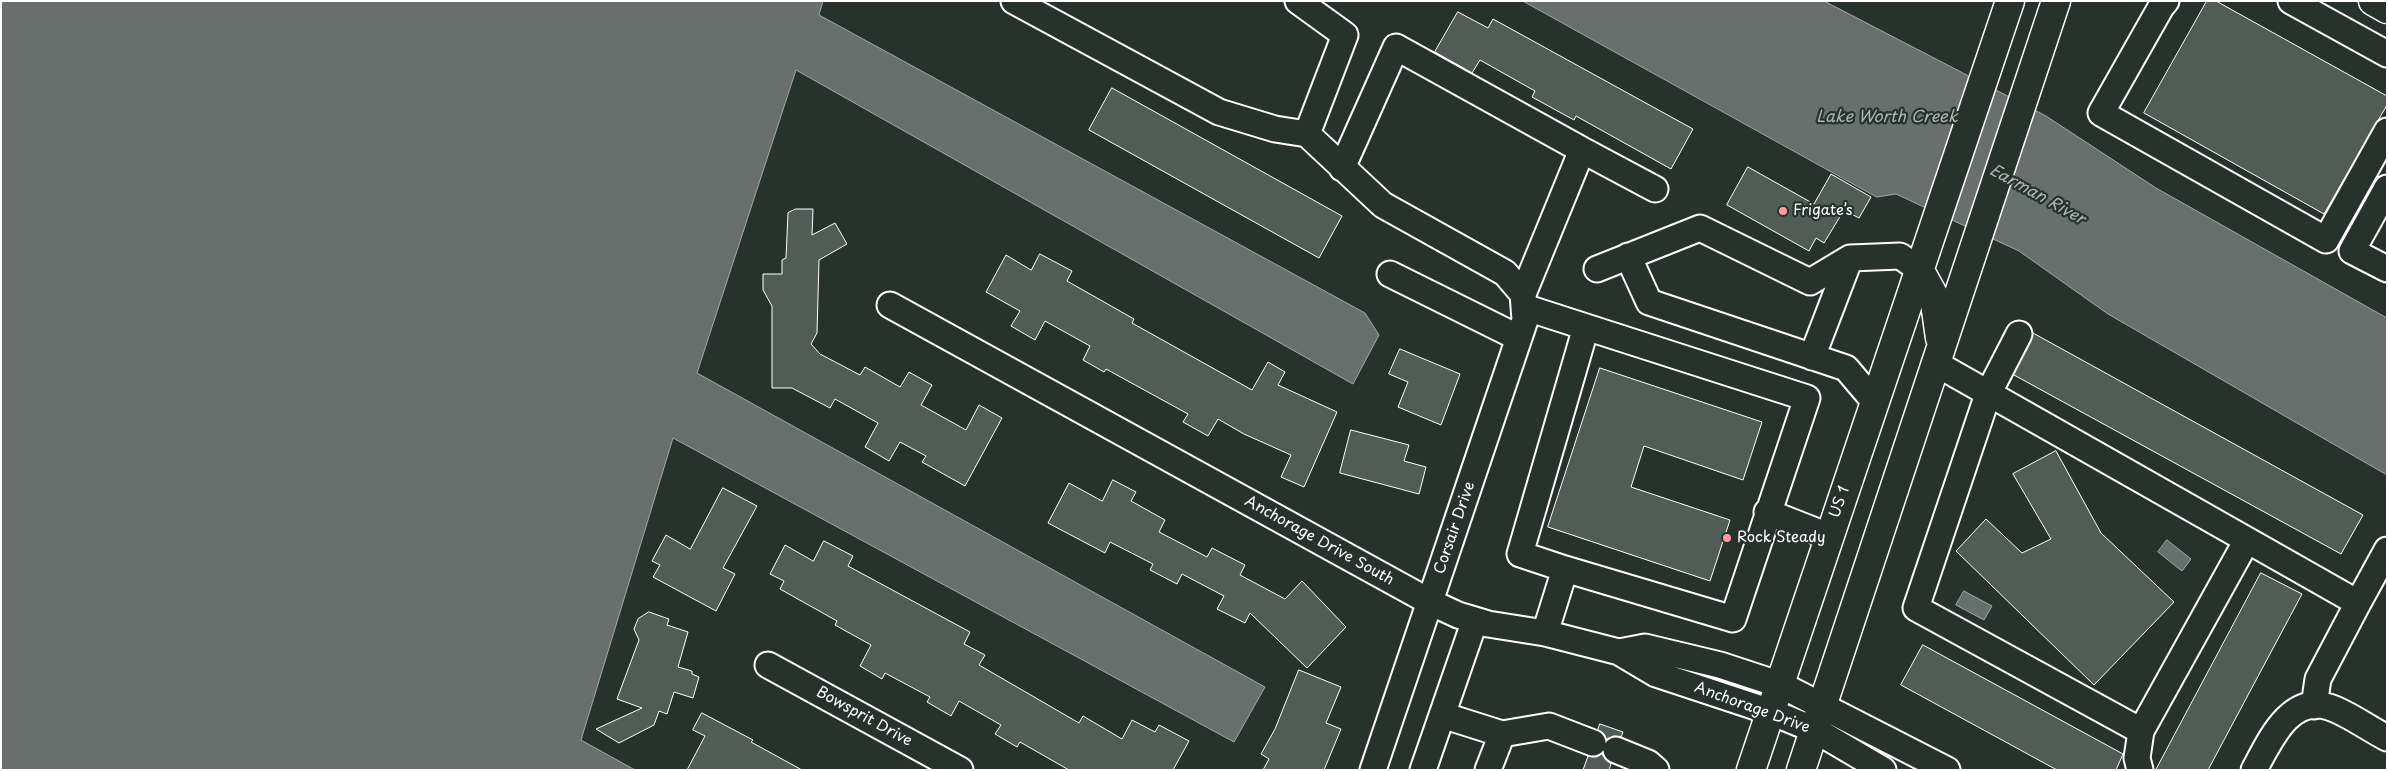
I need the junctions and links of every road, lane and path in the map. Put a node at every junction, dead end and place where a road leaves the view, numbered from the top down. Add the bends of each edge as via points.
1 (1014, 1) edge
2 (1298, 1) edge
3 (2010, 1) edge
4 (2056, 1) edge
5 (2166, 1) edge
6 (2291, 1) edge
7 (2373, 1) edge
8 (2387, 9) edge
9 (2387, 54) edge
10 (2387, 131) edge
11 (1307, 134) junction
12 (1582, 150) junction
13 (1342, 168) junction
14 (1655, 189) dead end
15 (2383, 203) edge
16 (1628, 256) junction
17 (1850, 258) junction
18 (1596, 269) dead end
19 (1919, 269) junction
20 (2387, 269) edge
21 (1390, 274) dead end
22 (1522, 296) junction
23 (890, 305) dead end
24 (1586, 327) junction
25 (2019, 334) dead end
26 (1519, 338) junction
27 (1938, 353) junction
28 (1812, 357) junction
29 (1988, 394) junction
30 (1874, 401) junction
31 (1767, 512) junction
32 (1828, 536) junction
33 (2247, 540) junction
34 (2387, 550) edge
35 (1565, 569) junction
36 (1430, 602) junction
37 (2358, 603) junction
38 (1475, 620) junction
39 (1545, 633) junction
40 (1619, 652) junction
41 (768, 665) dead end
42 (1781, 685) junction
43 (2314, 706) junction
44 (1772, 712) junction
45 (1442, 715) junction
46 (1819, 718) junction
47 (2141, 731) junction
48 (1502, 734) junction
49 (2387, 738) edge
50 (960, 770) edge
51 (1373, 770) edge
52 (1423, 770) edge
53 (1488, 770) edge
54 (1656, 770) edge
55 (1751, 770) edge
56 (1801, 770) edge
57 (1883, 770) edge
58 (1947, 770) edge
59 (2140, 770) edge
60 (2254, 770) edge

1 - 11 street via 1219,112 1275,129
2 - 11 street via 1344,35
3 - 19 main road, US 1 / US 1
4 - 27 main road
5 - 10 street via 2101,114 2326,240
6 - 9 street
7 - 8 main road
11 - 13 street
12 - 13 street via 1396,47
12 - 14 street
12 - 22 street, Corsair Drive
13 - 22 street via 1383,206 1505,273
15 - 20 street via 2352,251
16 - 17 street via 1700,228 1810,282
16 - 18 street
16 - 28 street via 1649,302
17 - 19 street via 1900,256
17 - 28 street
19 - 27 main road via 1934,296
19 - 30 main road, US 1 / US 1
21 - 26 street
22 - 24 street
22 - 26 street, Corsair Drive via 1525,320
23 - 36 street, Anchorage Drive South
24 - 31 street via 1807,398
24 - 35 street via 1520,554
25 - 29 street
26 - 36 street, Corsair Drive
27 - 29 street
27 - 46 main road
28 - 30 street via 1846,368
29 - 33 street
29 - 47 street via 1916,608
30 - 32 main road, US 1 / US 1
31 - 32 street
31 - 35 street via 1733,619
32 - 42 main road, US 1 / US 1
33 - 37 street
33 - 47 street
34 - 37 street
35 - 39 street
36 - 38 street, Anchorage Drive South
36 - 51 street, Corsair Drive
37 - 43 street via 2318,679
38 - 39 street, Anchorage Drive South
38 - 45 street
39 - 40 street, Anchorage Drive South
40 - 42 street, Anchorage Drive South via 1645,647 1720,665
40 - 44 street, Anchorage Drive via 1656,674
41 - 50 street, Bowsprit Drive
42 - 44 main road, US 1 / US 1
42 - 46 street, Anchorage Drive
43 - 49 street via 2329,707
43 - 60 street via 2297,710 2285,718
44 - 46 street, Anchorage Drive
44 - 55 main road, US 1 / US 1
45 - 48 street
45 - 52 street
46 - 56 main road
46 - 57 street, Anchorage Drive
46 - 58 street, Anchorage Drive
47 - 59 street via 2137,758
48 - 53 street
48 - 54 street via 1549,726 1648,763

